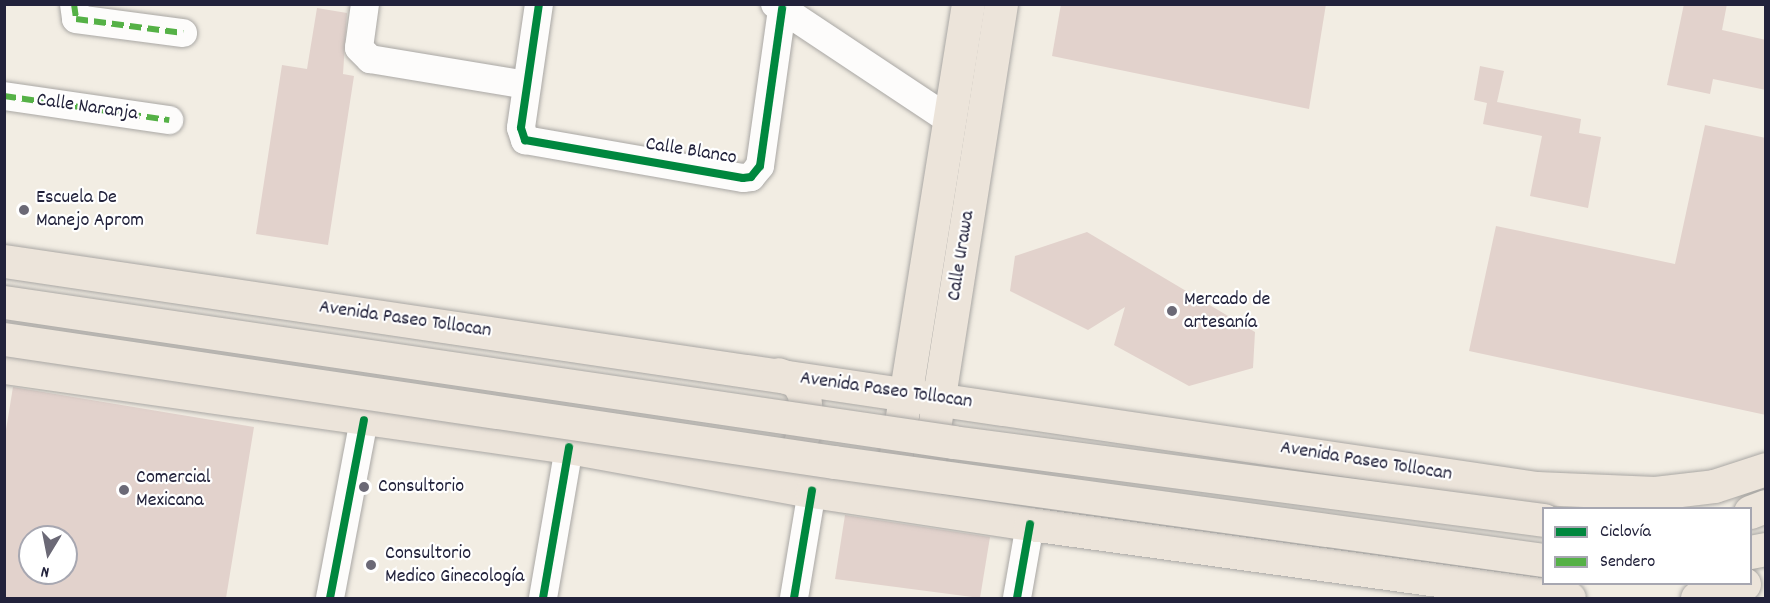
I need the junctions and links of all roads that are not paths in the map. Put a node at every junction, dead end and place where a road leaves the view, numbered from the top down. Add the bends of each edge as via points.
1 (74, 4) edge
2 (365, 4) edge
3 (539, 4) edge
4 (968, 4) edge
5 (1001, 4) edge
6 (778, 7) edge
7 (814, 17) edge
8 (183, 33) dead end
9 (527, 85) junction
10 (4, 96) edge
11 (169, 120) dead end
12 (951, 121) junction
13 (4, 261) edge
14 (4, 302) edge
15 (4, 339) edge
16 (4, 367) edge
17 (778, 374) junction
18 (903, 394) junction
19 (938, 400) junction
20 (1043, 412) junction
21 (364, 420) junction
22 (569, 447) junction
23 (1275, 448) junction
24 (1766, 469) edge
25 (764, 480) junction
26 (812, 491) junction
27 (889, 502) junction
28 (922, 507) junction
29 (1542, 520) edge
30 (1030, 524) junction
31 (1235, 554) junction
32 (1542, 560) edge
33 (1741, 585) edge
34 (330, 598) edge
35 (543, 598) edge
36 (794, 598) edge
37 (1017, 598) edge
38 (1569, 598) edge
39 (1697, 598) edge

1 - 8 street via 76,19
2 - 9 street via 359,48 370,59
3 - 9 street
4 - 12 main road, Calle Urawa
5 - 19 main road, Calle Urawa
6 - 7 street
6 - 9 street, Calle Blanco via 760,166 751,177 525,140 520,128
7 - 12 street
10 - 11 street, Calle Naranja
12 - 18 main road, Calle Urawa
13 - 17 main road, Avenida Paseo Tollocan
14 - 29 main road, Avenida Paseo Tollocan, bridge via 953,442
15 - 32 main road, bridge via 834,462
16 - 21 main road
17 - 18 main road, Avenida Paseo Tollocan
17 - 25 main road via 798,381 804,394 807,423 797,452 777,473
18 - 19 main road, Avenida Paseo Tollocan
18 - 27 main road, Calle Urawa
19 - 20 main road, Avenida Paseo Tollocan
19 - 28 main road, Calle Urawa
20 - 23 main road, Avenida Paseo Tollocan
20 - 30 main road via 1010,425 999,437 993,462 1002,498
21 - 22 main road
21 - 34 street
22 - 25 main road
22 - 35 street
23 - 24 main road, Avenida Paseo Tollocan via 1536,488 1603,493 1714,486
23 - 31 main road via 1284,456 1291,487 1284,517 1264,541
25 - 26 main road
26 - 27 main road
26 - 36 street
27 - 28 main road
28 - 30 main road
30 - 31 main road
30 - 37 street
31 - 38 main road
33 - 39 main road

